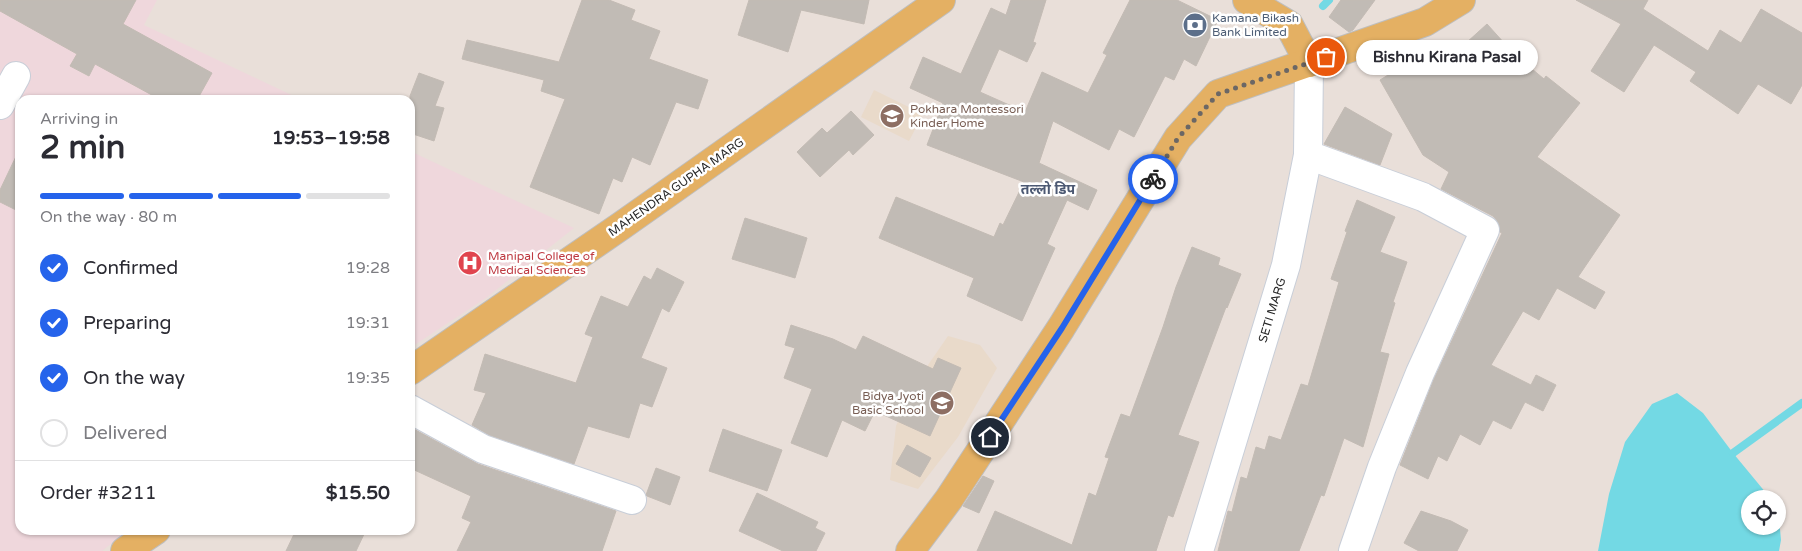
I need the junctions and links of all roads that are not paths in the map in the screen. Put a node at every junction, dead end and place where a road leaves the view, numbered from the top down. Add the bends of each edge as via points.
1 (1247, 0) edge
2 (1461, 0) edge
3 (929, 2) edge
4 (1310, 63) junction
5 (16, 76) dead end
6 (0, 105) edge
7 (1308, 155) junction
8 (415, 368) edge
9 (415, 413) edge
10 (632, 500) dead end
11 (149, 535) edge
12 (125, 551) edge
13 (910, 551) edge
14 (1199, 551) edge
15 (1353, 551) edge

1 - 4 main road via 1289,26
2 - 4 main road via 1426,22
3 - 8 main road, MAHENDRA GUPHA MARG via 621,226
4 - 7 street, SETI MARG
4 - 13 main road via 1218,94 1178,138 1062,328 949,499
5 - 6 street
7 - 14 street, SETI MARG via 1286,266
7 - 15 street via 1423,197 1485,230 1420,373
9 - 10 street via 483,449
11 - 12 main road

